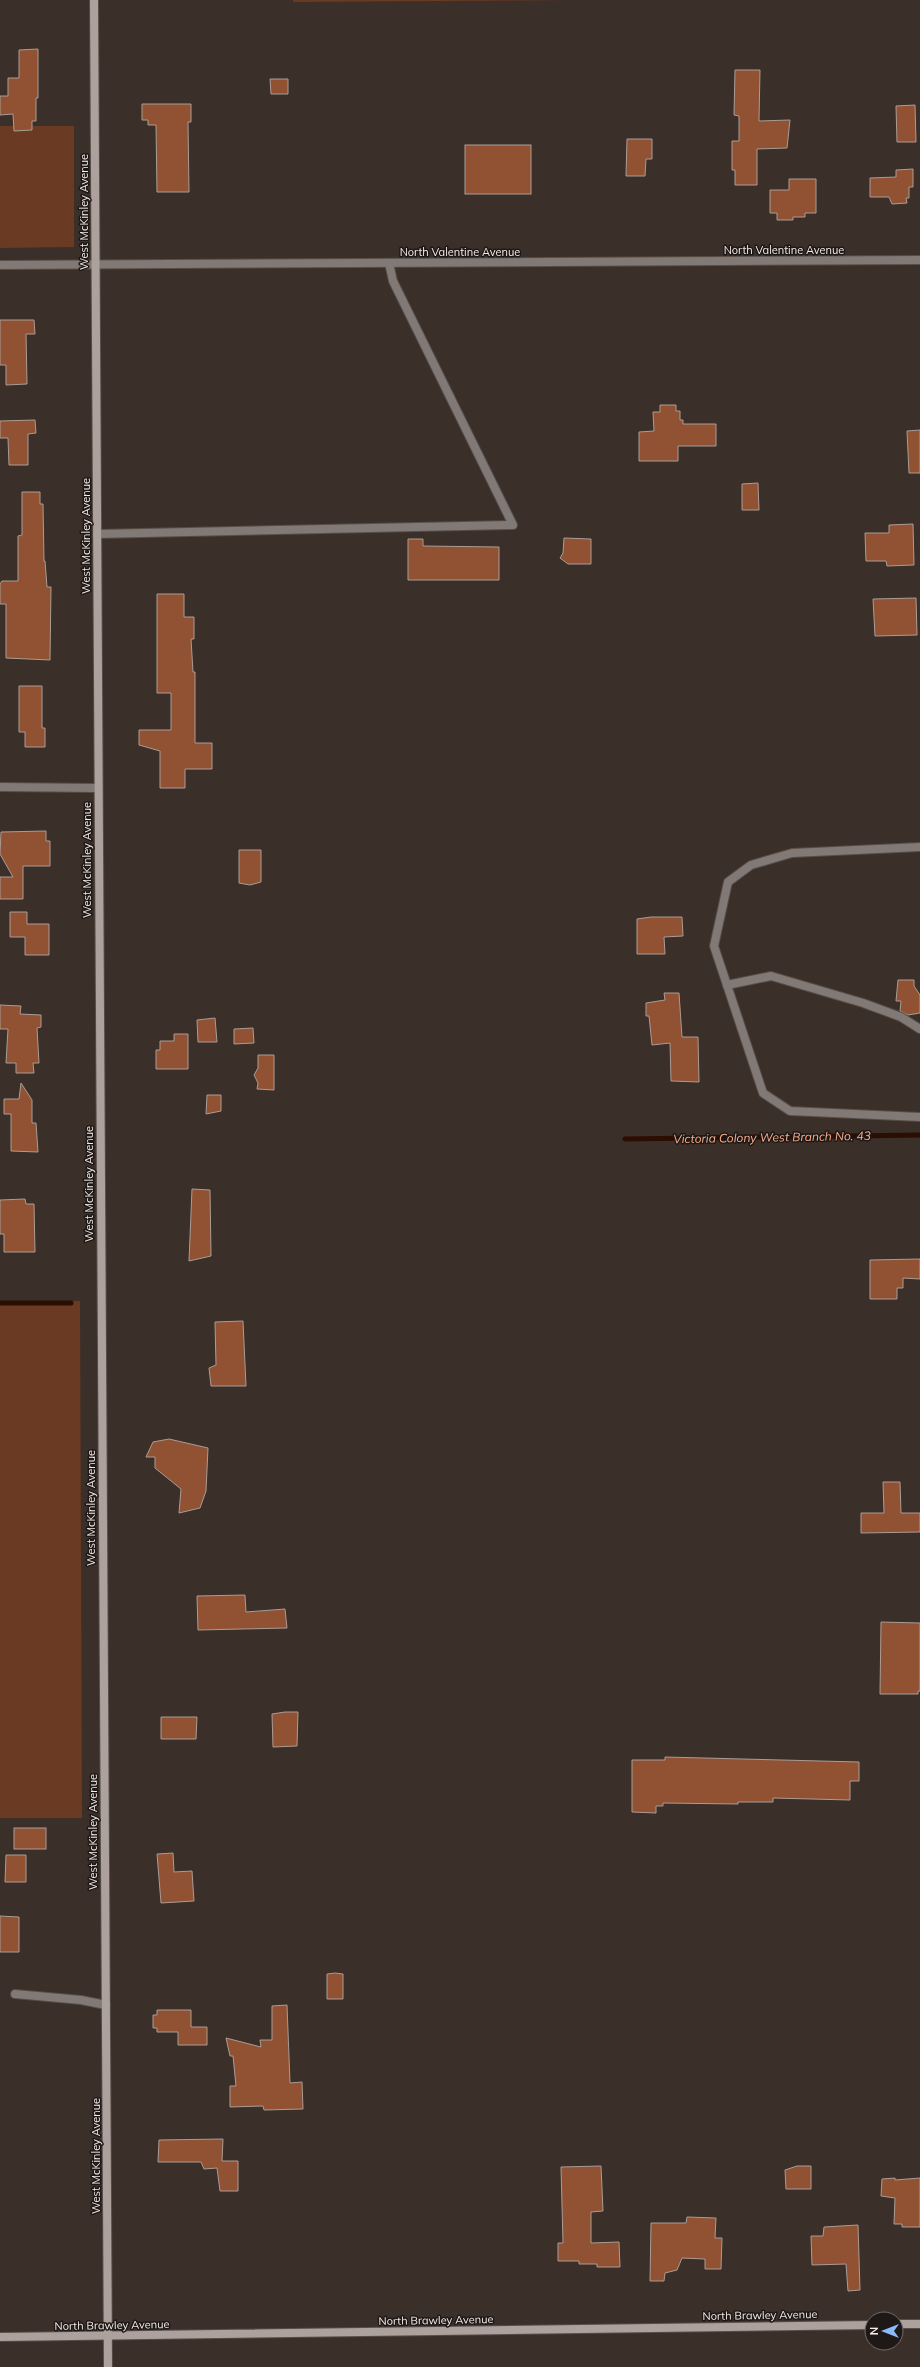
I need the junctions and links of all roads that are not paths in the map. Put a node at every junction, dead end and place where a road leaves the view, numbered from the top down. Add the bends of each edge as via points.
1 (94, 0) edge
2 (920, 260) edge
3 (390, 263) junction
4 (0, 265) edge
5 (96, 265) junction
6 (97, 534) junction
7 (0, 787) edge
8 (97, 788) junction
9 (920, 847) edge
10 (727, 985) junction
11 (920, 1029) edge
12 (920, 1117) edge
13 (15, 1994) dead end
14 (106, 2004) junction
15 (904, 2324) edge
16 (920, 2324) edge
17 (864, 2325) edge
18 (108, 2336) junction
19 (0, 2337) edge
20 (108, 2367) edge

1 - 5 main road, West McKinley Avenue
2 - 3 street, North Valentine Avenue
3 - 5 street, North Valentine Avenue
3 - 6 street via 393,281 513,525
4 - 5 street, North Valentine Avenue
5 - 6 main road, West McKinley Avenue
6 - 8 main road, West McKinley Avenue
7 - 8 street
8 - 14 main road, West McKinley Avenue
9 - 10 street via 792,853 751,865 728,882 714,946
10 - 11 street via 771,976 869,1006 901,1018
10 - 12 street via 763,1093 790,1110
13 - 14 street
14 - 18 main road, West McKinley Avenue
15 - 16 main road
17 - 18 main road, North Brawley Avenue
18 - 19 main road, North Brawley Avenue
18 - 20 main road, West McKinley Avenue

